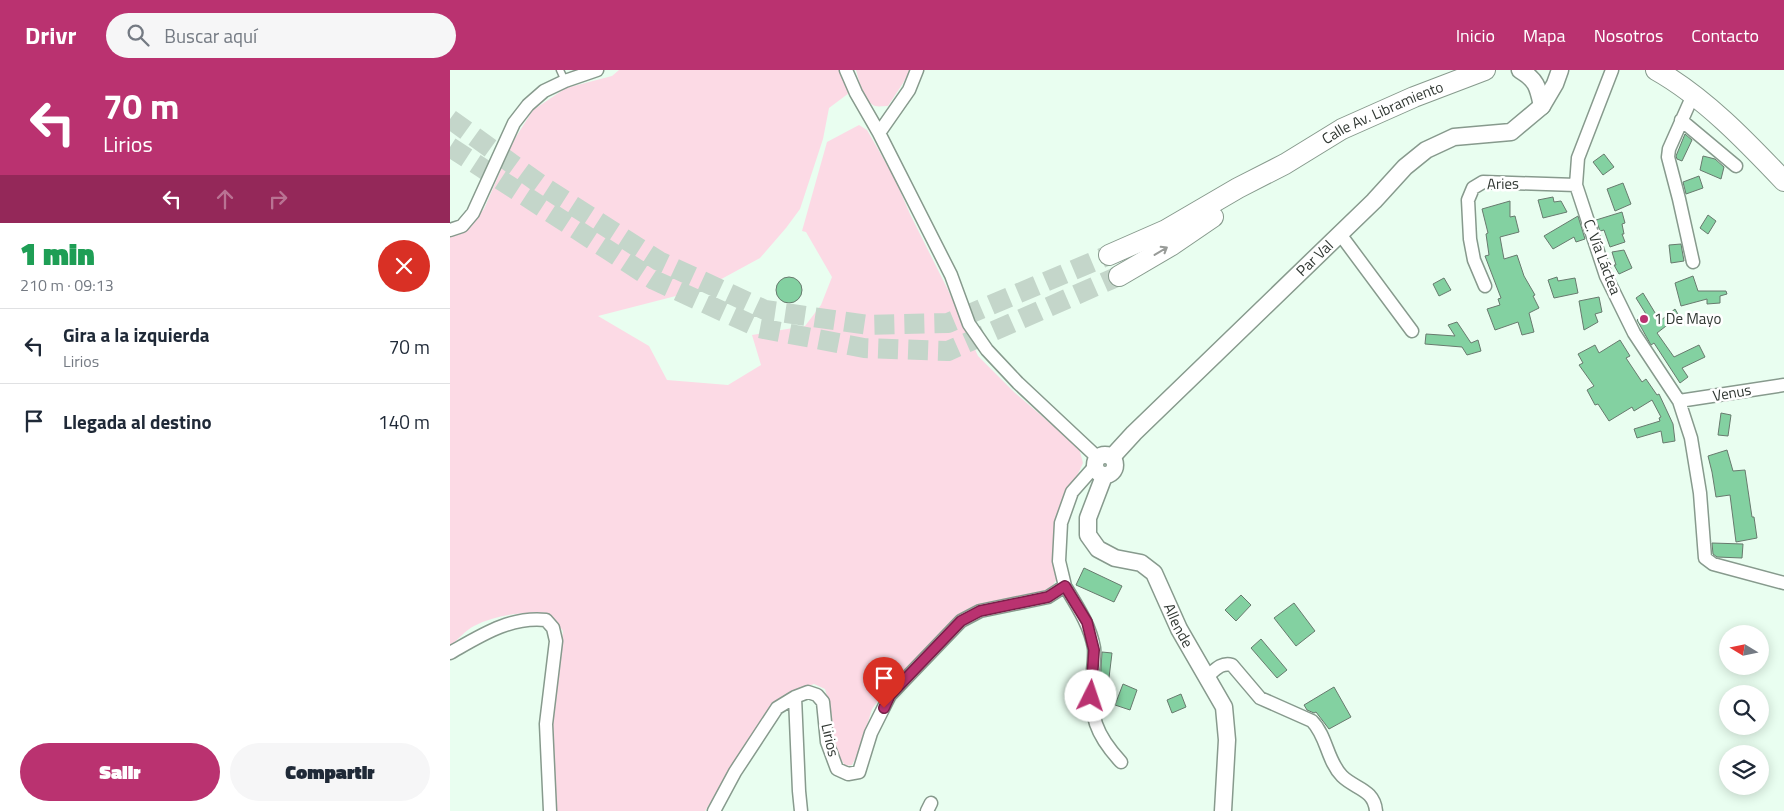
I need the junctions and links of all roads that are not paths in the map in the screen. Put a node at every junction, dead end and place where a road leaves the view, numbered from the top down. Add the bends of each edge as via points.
1 (597, 70) edge
2 (846, 70) edge
3 (917, 70) edge
4 (1485, 70) edge
5 (1520, 70) edge
6 (1560, 70) edge
7 (1612, 70) edge
8 (1656, 70) edge
9 (563, 76) edge
10 (1693, 94) junction
11 (1542, 106) junction
12 (1681, 120) junction
13 (879, 133) junction
14 (1285, 164) junction
15 (1736, 166) dead end
16 (1784, 181) edge
17 (1576, 185) junction
18 (450, 230) edge
19 (1340, 234) junction
20 (1109, 255) tunnel mouth
21 (1692, 262) dead end
22 (1119, 276) tunnel mouth
23 (1485, 286) dead end
24 (1412, 330) dead end
25 (1784, 385) edge
26 (1679, 402) junction
27 (1102, 464) junction
28 (1784, 583) edge
29 (1065, 586) junction
30 (450, 653) edge
31 (1207, 677) junction
32 (795, 697) junction
33 (1121, 762) dead end
34 (550, 811) edge
35 (714, 811) edge
36 (801, 811) edge
37 (1223, 811) edge
38 (1376, 811) edge

1 - 9 street
2 - 13 street
3 - 13 street via 909,90
4 - 14 main road, Calle Av. Libramiento via 1342,129
5 - 11 street via 1538,86
6 - 11 street, Par Val
7 - 17 street, C. Vía Láctea via 1578,158
8 - 10 main road
9 - 18 street via 528,105 514,123 473,213 462,226
10 - 12 street
10 - 16 main road
11 - 19 street, Par Val via 1511,132 1454,137 1426,150
12 - 15 street
12 - 21 street via 1668,149 1668,157
13 - 27 street via 950,275 970,324 986,350
14 - 20 main road, Calle Av. Libramiento via 1166,230
22 -> 14 main road, Calle Av. Libramiento via 1172,245
17 - 23 street, Aries via 1483,182 1473,188 1468,200 1470,239 1474,260
17 - 26 street, C. Vía Láctea via 1606,276 1634,333
19 - 24 street
19 - 27 street, Par Val
25 - 26 street, Venus
26 - 28 street, C. Vía Láctea via 1691,438 1699,484 1705,558 1713,564
27 - 29 street via 1072,492 1061,523 1059,561
27 - 31 street, Allende via 1088,518 1088,536 1098,549 1115,558 1141,562 1154,573
29 - 32 street, Lirios via 1048,597 980,611 961,621 890,695 871,732 859,772 848,774 837,769 827,742 823,702 808,692
29 - 33 street via 1087,622 1094,650 1091,696 1095,724 1106,745
30 - 34 street via 490,630 522,621 546,620 553,628 556,640 546,724
31 - 37 street, Allende via 1224,707 1227,740
31 - 38 street via 1219,666 1232,665 1260,698 1312,721 1336,768 1343,777 1371,796
32 - 35 street via 778,708
32 - 36 street

